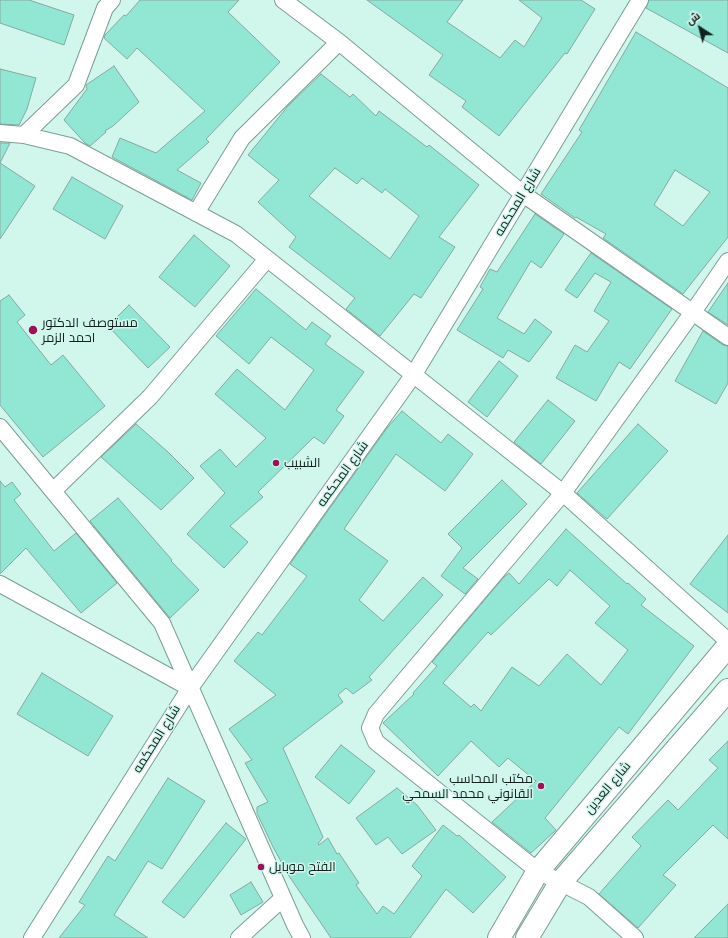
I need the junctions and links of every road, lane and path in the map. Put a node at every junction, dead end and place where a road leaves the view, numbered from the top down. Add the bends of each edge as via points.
1 (112, 0) edge
2 (282, 0) edge
3 (640, 0) edge
4 (338, 42) junction
5 (0, 133) edge
6 (24, 136) junction
7 (523, 194) junction
8 (196, 213) junction
9 (266, 259) junction
10 (728, 261) edge
11 (693, 312) junction
12 (728, 337) edge
13 (414, 374) junction
14 (0, 427) edge
15 (53, 491) junction
16 (563, 493) junction
17 (0, 584) edge
18 (728, 641) edge
19 (728, 646) edge
20 (190, 688) junction
21 (728, 690) edge
22 (538, 871) junction
23 (560, 883) junction
24 (283, 898) junction
25 (32, 938) edge
26 (239, 938) edge
27 (302, 938) edge
28 (499, 938) edge
29 (527, 938) edge
30 (634, 938) edge

1 - 6 street via 105,8 76,85
2 - 4 street
3 - 7 street, شارع المحكمه
4 - 7 street
4 - 8 street via 242,138
5 - 6 street
6 - 8 street via 70,146
7 - 11 street
7 - 13 street, شارع المحكمه
8 - 9 street via 236,234
9 - 13 street
9 - 15 street via 150,397
10 - 11 street
11 - 12 street
11 - 16 street
13 - 16 street
13 - 20 street, شارع المحكمه
14 - 15 street
15 - 20 street via 162,623
16 - 18 street
16 - 22 street via 376,714 370,728 376,742
17 - 20 street
19 - 22 main road, شارع العدين
20 - 24 street
20 - 25 street, شارع المحكمه
21 - 23 main road, شارع العدين
22 - 23 street
22 - 28 main road, شارع العدين
23 - 29 main road, شارع العدين
23 - 30 street via 589,897
24 - 26 street
24 - 27 street

